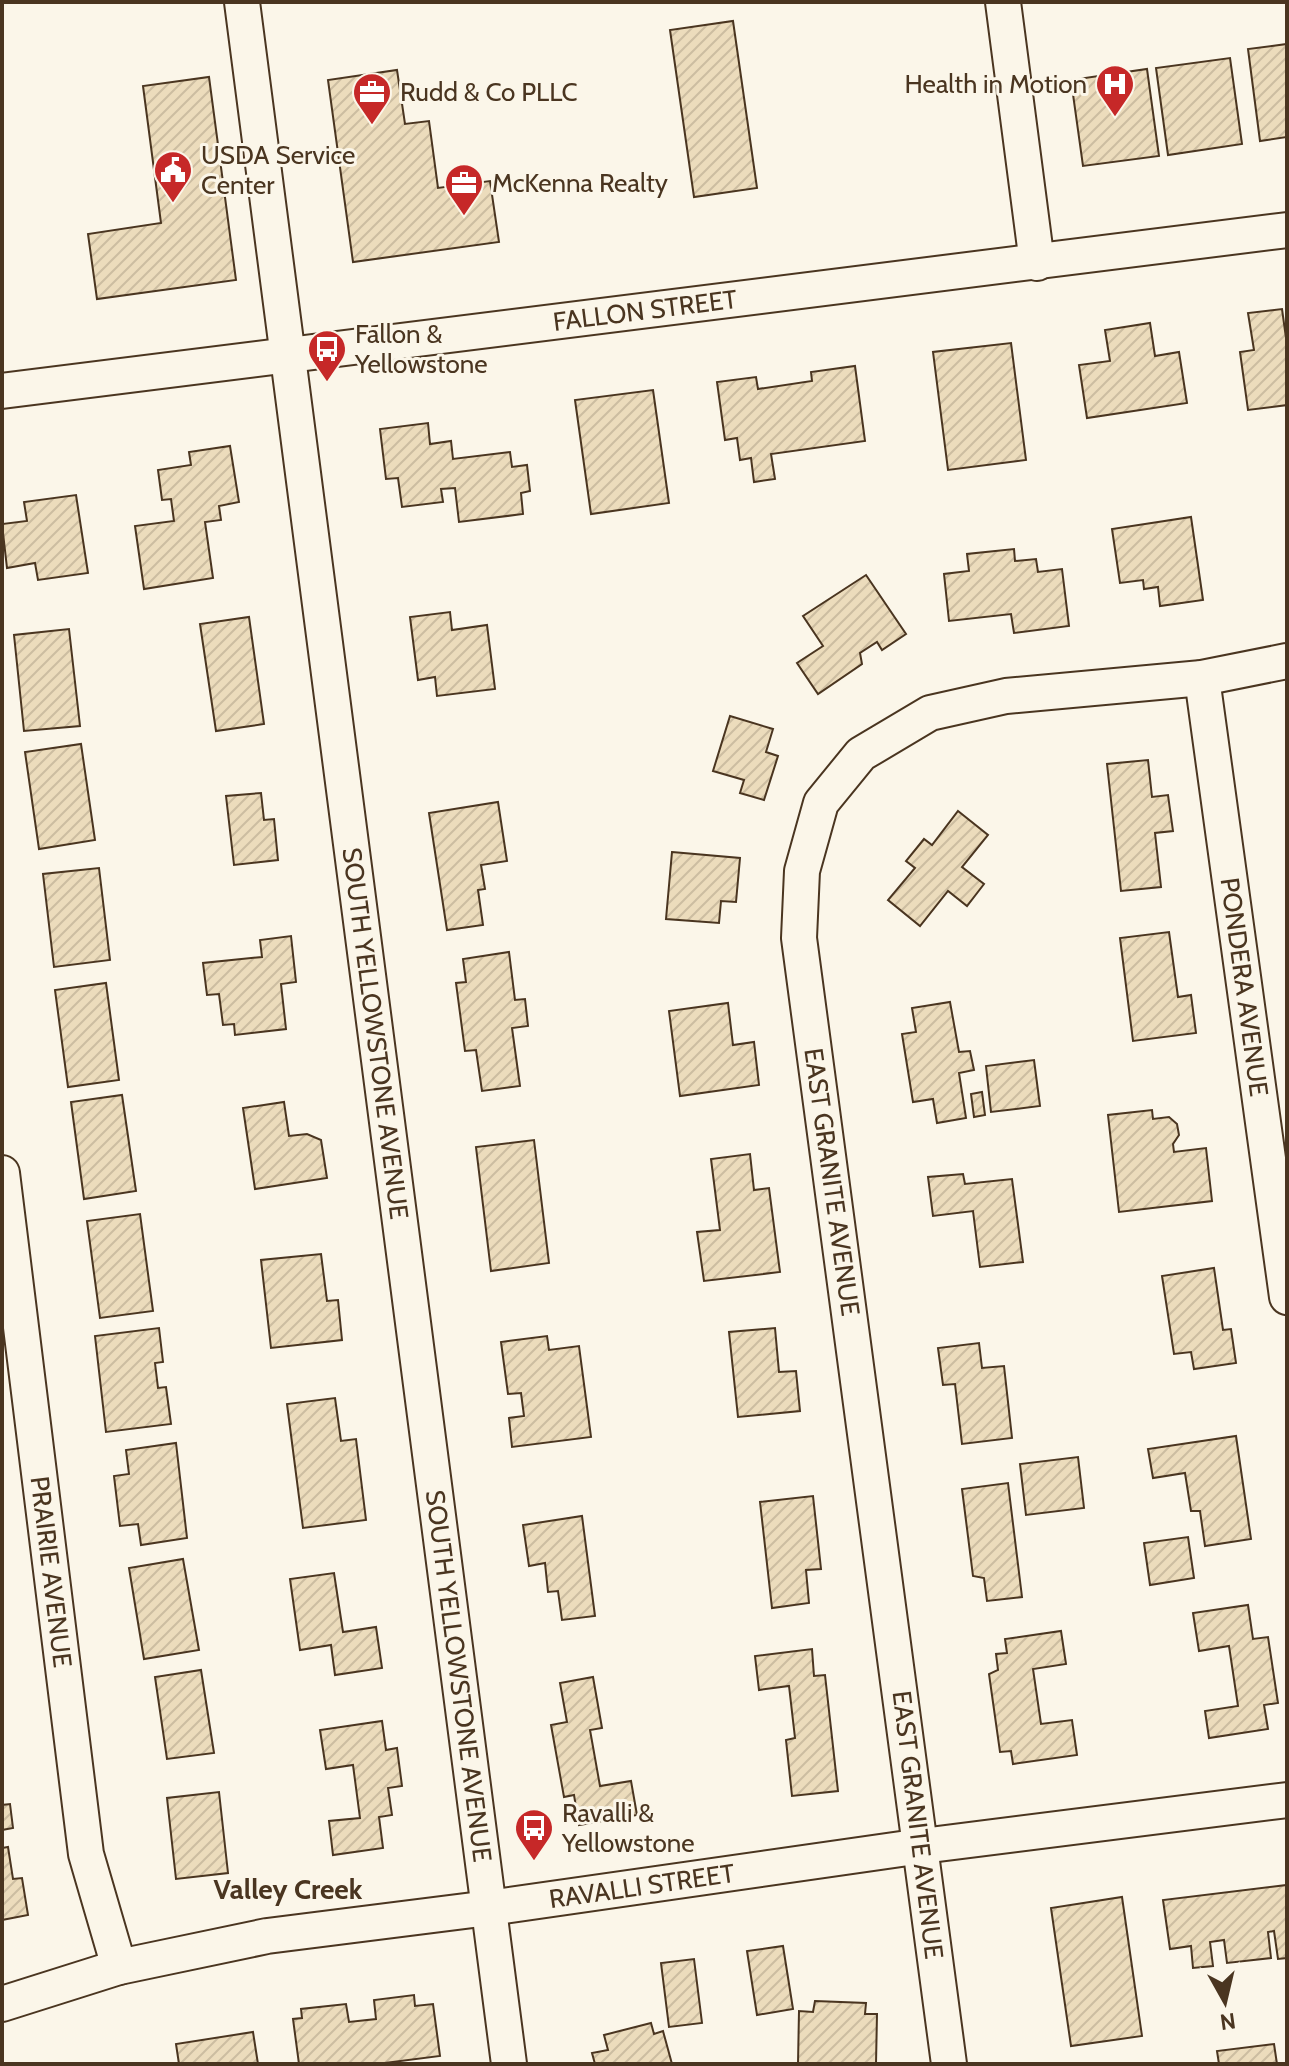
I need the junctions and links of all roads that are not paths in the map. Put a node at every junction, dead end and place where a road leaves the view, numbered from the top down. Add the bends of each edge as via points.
1 (242, 2) edge
2 (1003, 2) edge
3 (1287, 230) edge
4 (1037, 263) junction
5 (290, 356) junction
6 (2, 391) edge
7 (1287, 661) edge
8 (1202, 678) junction
9 (2, 1173) edge
10 (7, 1262) edge
11 (1287, 1297) edge
12 (1287, 1800) edge
13 (922, 1846) junction
14 (489, 1908) junction
15 (119, 1967) junction
16 (2, 2004) edge
17 (509, 2064) edge
18 (949, 2064) edge

1 - 5 street, SOUTH YELLOWSTONE AVENUE
2 - 4 street
3 - 4 street, FALLON STREET
4 - 5 street, FALLON STREET
5 - 6 street, FALLON STREET
5 - 14 street, SOUTH YELLOWSTONE AVENUE
7 - 8 street, EAST GRANITE AVENUE
8 - 11 street, PONDERA AVENUE
8 - 13 street, EAST GRANITE AVENUE via 1006,696 930,713 861,754 821,803 802,871 799,938
9 - 10 street, PRAIRIE AVENUE
10 - 15 street, PRAIRIE AVENUE via 86,1854
12 - 13 street, RAVALLI STREET
13 - 14 street, RAVALLI STREET
13 - 18 street, EAST GRANITE AVENUE
14 - 15 street, RAVALLI STREET via 267,1936
14 - 17 street, SOUTH YELLOWSTONE AVENUE
15 - 16 street, RAVALLI STREET

